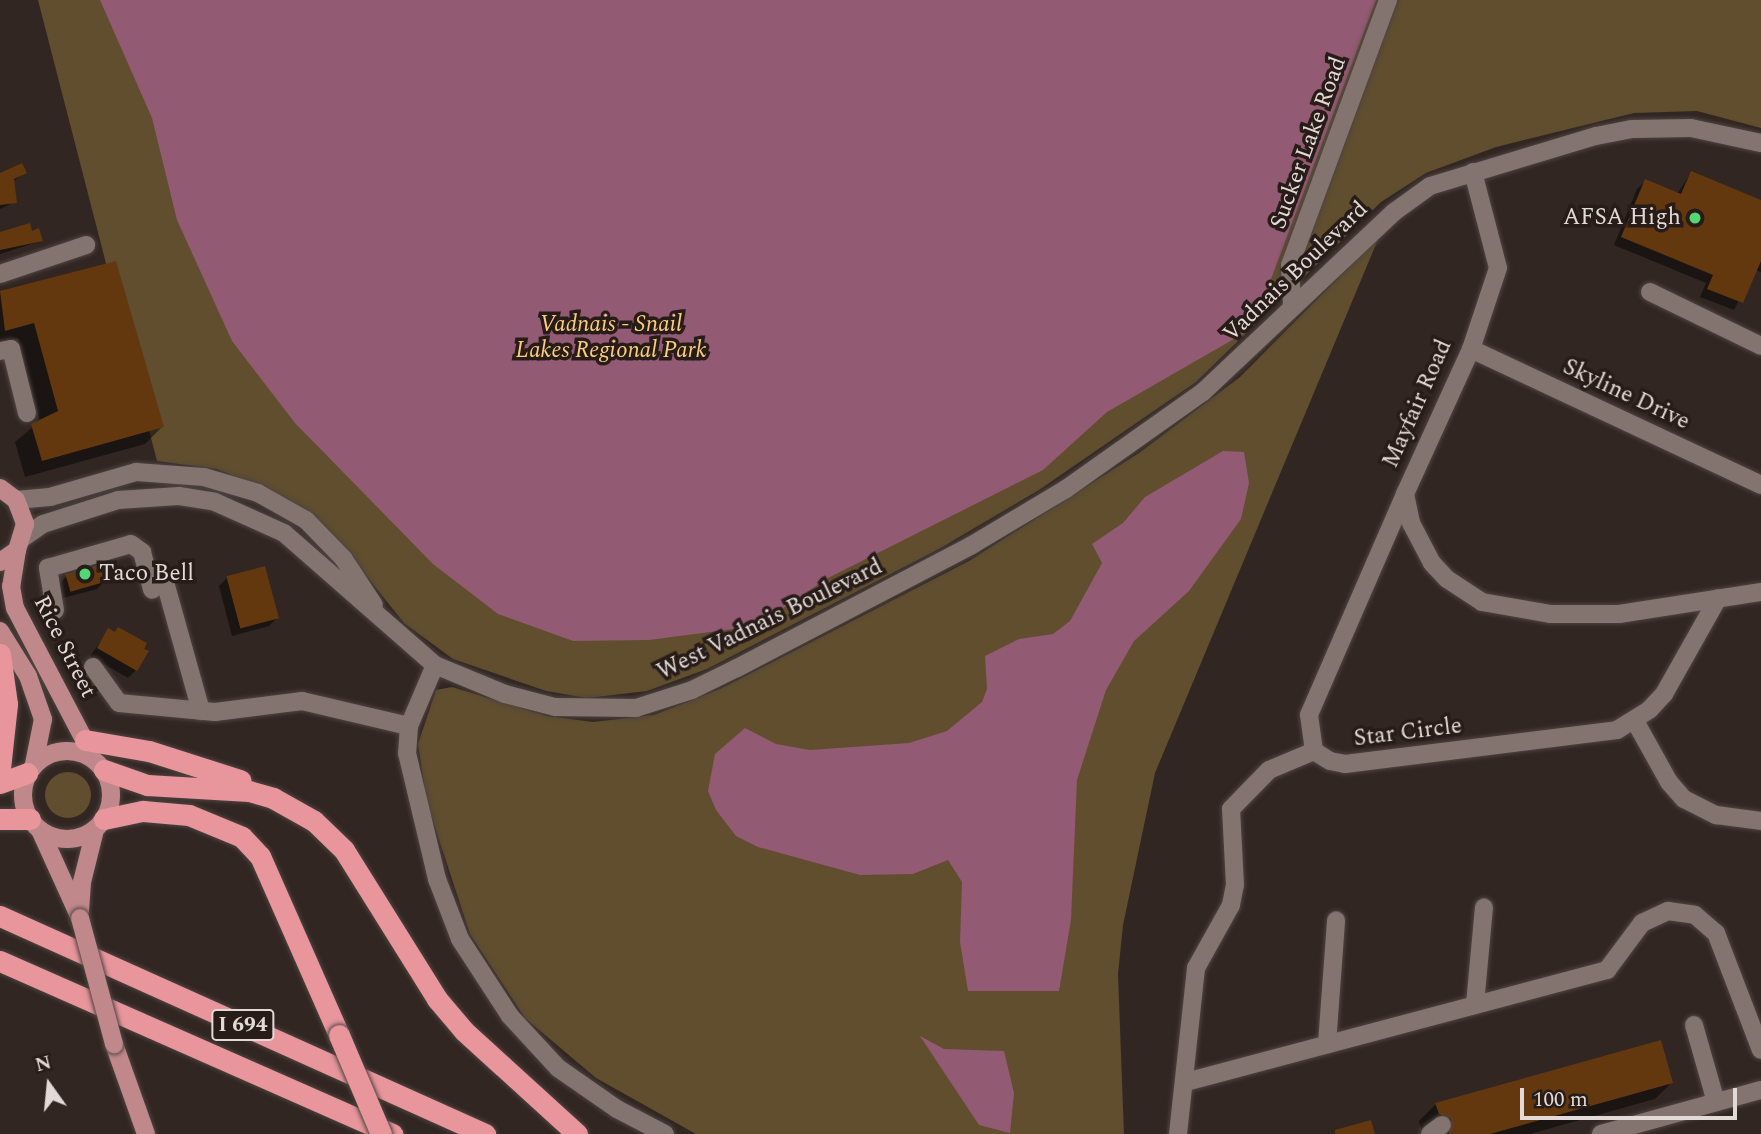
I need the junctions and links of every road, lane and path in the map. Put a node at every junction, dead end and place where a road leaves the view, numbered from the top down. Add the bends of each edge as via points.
1 (1388, 0) edge
2 (1761, 143) edge
3 (1473, 172) junction
4 (86, 245) dead end
5 (0, 274) edge
6 (1650, 292) dead end
7 (1292, 306) junction
8 (1761, 346) edge
9 (1471, 349) junction
10 (0, 351) edge
11 (27, 413) dead end
12 (1761, 485) edge
13 (6, 488) edge
14 (1405, 494) junction
15 (20, 544) junction
16 (0, 562) edge
17 (910, 579) joint
18 (1761, 592) edge
19 (1718, 598) junction
20 (55, 610) dead end
21 (383, 620) junction
22 (0, 631) edge
23 (0, 654) edge
24 (435, 665) junction
25 (93, 667) dead end
26 (201, 711) junction
27 (1635, 721) junction
28 (409, 726) junction
29 (85, 740) junction
30 (1314, 751) junction
31 (99, 765) junction
32 (0, 768) edge
33 (30, 768) junction
34 (0, 783) edge
35 (0, 819) edge
36 (314, 821) junction
37 (1761, 821) edge
38 (99, 824) junction
39 (35, 825) junction
40 (1484, 907) dead end
41 (0, 916) edge
42 (80, 918) junction
43 (1336, 920) dead end
44 (0, 961) edge
45 (1475, 1004) junction
46 (1694, 1024) dead end
47 (1327, 1044) junction
48 (1761, 1050) edge
49 (1186, 1082) junction
50 (1761, 1090) edge
51 (1716, 1102) junction
52 (146, 1134) edge
53 (381, 1134) edge
54 (393, 1134) edge
55 (485, 1134) edge
56 (578, 1134) edge
57 (665, 1134) edge
58 (1178, 1134) edge
59 (1601, 1134) edge

1 - 7 street, Sucker Lake Road via 1290,265
2 - 3 street, Vadnais Boulevard via 1691,128 1632,130 1595,136
3 - 7 street, Vadnais Boulevard via 1451,177 1415,196
3 - 9 street, Mayfair Road via 1498,268
4 - 5 street
6 - 8 street
7 - 17 street, Vadnais Boulevard via 1203,392 1144,436 1021,517
9 - 12 street, Skyline Drive
9 - 14 street, Mayfair Road
10 - 11 street via 10,349
13 - 15 main road, Rice Street via 23,511
13 - 21 street, West Vadnais Boulevard via 50,497 101,479 176,471 258,493 306,520 344,558
14 - 19 street, Mayfair Road via 1411,523 1432,563 1482,602 1586,616
14 - 30 street via 1309,715
15 - 16 main road
15 - 21 street, West Vadnais Boulevard via 43,524 118,500 178,496 215,502 264,520 284,533
15 - 29 main road, Rice Street via 11,586 15,608
17 - 24 street, West Vadnais Boulevard via 692,690 636,708 555,707 505,694
18 - 19 street, Mayfair Road
19 - 27 street, Star Circle via 1664,694
20 - 26 street via 48,568 131,544 142,552 158,586
21 - 24 street, West Vadnais Boulevard
22 - 33 main road, Rice Street via 28,676 43,719
23 - 32 highway via 6,704
24 - 28 street
25 - 26 street via 119,703
26 - 28 street via 302,701
27 - 30 street, Star Circle via 1598,735 1345,764
27 - 37 street via 1669,782 1684,799 1716,815
28 - 57 street via 410,771 429,851 470,959 510,1016 558,1068 607,1103
29 - 31 main road, Rice Street
29 - 36 highway via 149,751 255,785 287,798
30 - 49 street via 1269,770 1231,809 1235,885 1231,905 1196,968
31 - 33 main road via 69,751
31 - 36 highway via 147,785 249,791
31 - 38 main road via 111,794
33 - 34 highway
33 - 39 main road via 22,792
35 - 39 highway
36 - 56 highway via 344,850 437,999 464,1031
38 - 39 main road via 67,839
38 - 42 main road via 82,882
38 - 53 highway, bridge via 143,811 189,815 242,837 265,866
39 - 42 main road
40 - 45 street
41 - 55 highway, I 694
42 - 52 main road, bridge via 114,1044
43 - 47 street
44 - 54 highway, I 694
45 - 47 street
45 - 48 street via 1607,970 1642,923 1654,915 1682,912 1707,922 1716,933
46 - 51 street
47 - 49 street
49 - 58 street
50 - 51 street
51 - 59 street

